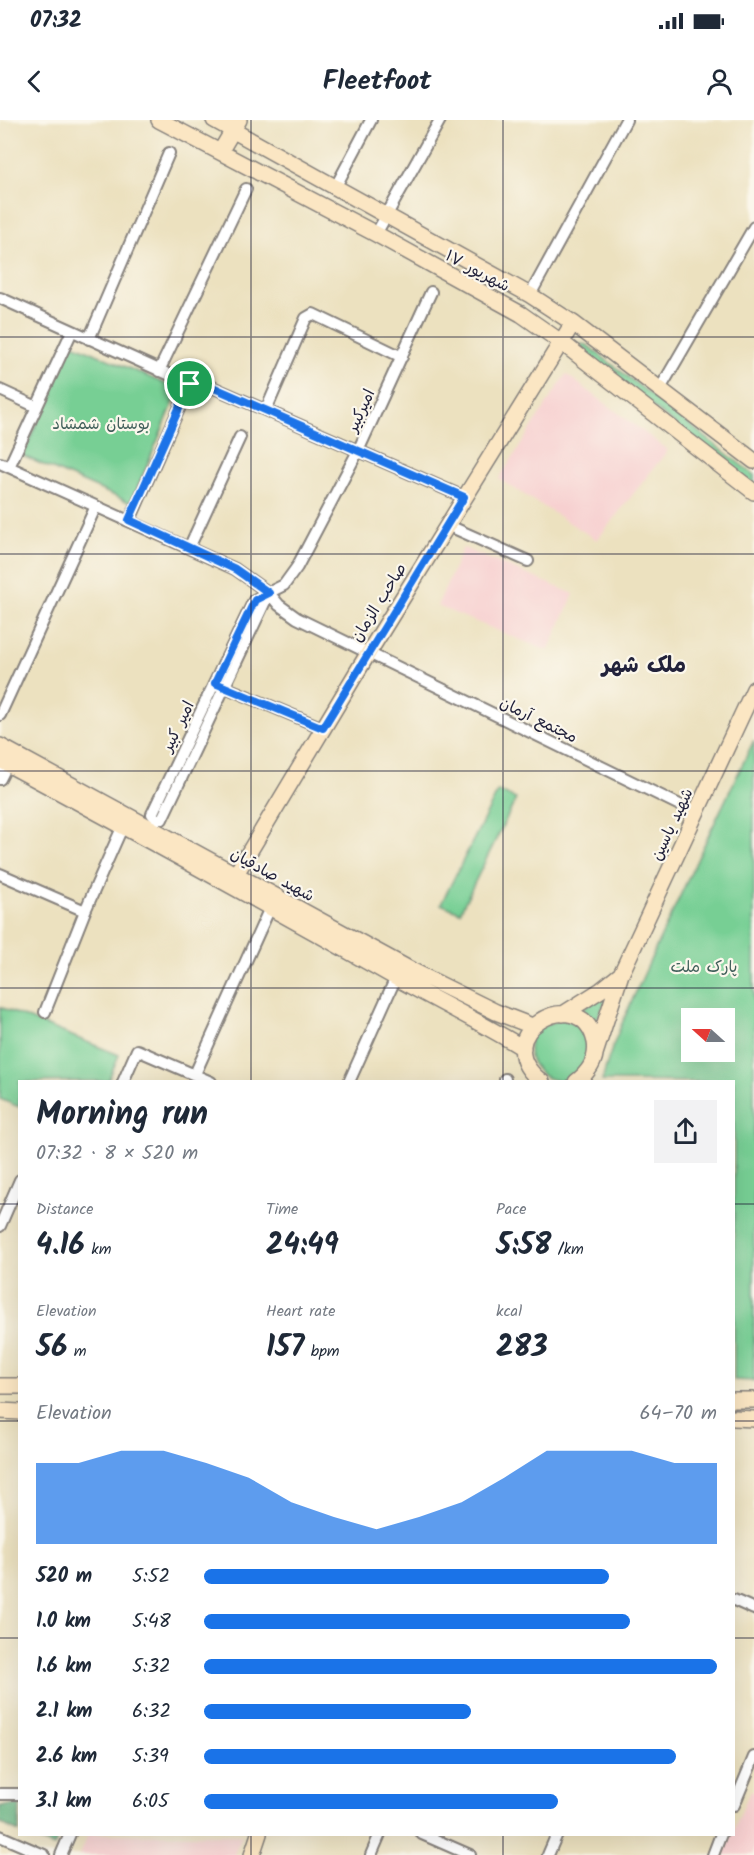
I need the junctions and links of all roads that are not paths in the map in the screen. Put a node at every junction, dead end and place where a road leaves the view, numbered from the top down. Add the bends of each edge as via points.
1 (159, 120) edge
2 (213, 120) edge
3 (371, 120) edge
4 (440, 120) edge
5 (626, 120) edge
6 (236, 126) edge
7 (201, 142) junction
8 (220, 152) junction
9 (170, 153) dead end
10 (336, 186) junction
11 (246, 189) dead end
12 (388, 216) junction
13 (754, 227) edge
14 (376, 234) junction
15 (431, 292) dead end
16 (530, 295) junction
17 (0, 298) edge
18 (573, 323) junction
19 (72, 331) junction
20 (89, 339) junction
21 (561, 342) junction
22 (402, 357) junction
23 (159, 371) junction
24 (190, 384) junction
25 (660, 389) junction
26 (0, 390) edge
27 (37, 407) junction
28 (266, 410) junction
29 (240, 437) dead end
30 (358, 451) junction
31 (754, 461) edge
32 (5, 465) edge
33 (754, 492) edge
34 (464, 497) junction
35 (96, 506) junction
36 (129, 520) junction
37 (447, 525) junction
38 (189, 548) junction
39 (528, 561) dead end
40 (269, 593) junction
41 (369, 652) junction
42 (215, 683) junction
43 (226, 688) junction
44 (754, 689) edge
45 (0, 715) edge
46 (323, 728) junction
47 (5, 756) edge
48 (0, 779) edge
49 (696, 813) junction
50 (125, 821) junction
51 (1, 877) edge
52 (233, 879) junction
53 (272, 901) junction
54 (85, 911) junction
55 (399, 971) junction
56 (621, 975) junction
57 (45, 1012) dead end
58 (563, 1014) junction
59 (532, 1026) junction
60 (524, 1048) junction
61 (594, 1060) junction
62 (195, 1074) junction
63 (124, 1080) edge
64 (207, 1080) edge
65 (350, 1080) edge
66 (540, 1080) edge
67 (579, 1080) edge
68 (589, 1080) edge
69 (18, 1185) edge
70 (0, 1226) edge
71 (0, 1386) edge
72 (18, 1386) edge
73 (735, 1400) edge
74 (754, 1400) edge
75 (0, 1411) edge
76 (18, 1412) edge
77 (735, 1419) edge
78 (754, 1419) edge
79 (735, 1600) edge
80 (754, 1609) edge
81 (754, 1758) edge
82 (743, 1782) junction
83 (754, 1787) edge
84 (0, 1794) edge
85 (18, 1794) edge
86 (735, 1798) edge
87 (0, 1836) edge
88 (69, 1836) edge
89 (258, 1836) edge
90 (379, 1836) edge
91 (427, 1836) edge
92 (556, 1836) edge
93 (720, 1836) edge
94 (44, 1855) edge
95 (61, 1855) edge
96 (252, 1855) edge
97 (371, 1855) edge
98 (470, 1855) edge
99 (548, 1855) edge
100 (713, 1855) edge

1 - 7 street, ۱۷ شهریور
2 - 6 street, ۱۷ شهریور
2 - 7 street
3 - 10 street
4 - 12 street
5 - 16 street
6 - 8 street
6 - 10 street, ۱۷ شهریور
7 - 8 street, ۱۷ شهریور
8 - 14 street, ۱۷ شهریور
9 - 20 street
10 - 12 street, ۱۷ شهریور
11 - 23 street
12 - 14 street
12 - 16 street, ۱۷ شهریور
13 - 25 street
14 - 21 street, ۱۷ شهریور via 521,314
15 - 22 street, امیرکبیر
16 - 18 street, ۱۷ شهریور
17 - 19 street
18 - 21 street, صاحب الزمان
18 - 25 street, ۱۷ شهریور
19 - 20 street
19 - 27 street
20 - 23 street
21 - 33 street, ۱۷ شهریور
21 - 34 street, صاحب الزمان
22 - 28 street via 309,314
22 - 30 street, امیرکبیر
23 - 24 street
24 - 28 street via 203,383
24 - 36 street
25 - 31 street, ۱۷ شهریور
26 - 27 street
27 - 32 street
28 - 30 street
29 - 38 street
30 - 34 street
30 - 40 street, امیرکبیر via 297,567 284,585
32 - 35 street, مجتمع آرمان
34 - 37 street, صاحب الزمان
35 - 36 street, مجتمع آرمان
35 - 45 street
36 - 38 street, مجتمع آرمان
37 - 39 street
37 - 41 street, صاحب الزمان
38 - 40 street, مجتمع آرمان via 235,569
40 - 41 street, مجتمع آرمان via 286,612
40 - 42 street, امیر کبیر via 255,600
40 - 43 street, امیر کبیر
41 - 46 street, صاحب الزمان
41 - 49 street, مجتمع آرمان
42 - 43 street
42 - 43 street, امیر کبیر via 152,814 156,819 162,819
43 - 46 street
44 - 49 street, شهید یاسین
46 - 52 street, صاحب الزمان
47 - 48 street
47 - 50 street, شهید صادقیان
49 - 56 street, شهید یاسین
50 - 52 street, شهید صادقیان
50 - 54 street
51 - 54 street
52 - 53 street, شهید صادقیان
53 - 55 street, شهید صادقیان
53 - 62 street
54 - 57 street
55 - 59 street, شهید صادقیان
55 - 60 street, شهید صادقیان
55 - 65 street
56 - 58 street, شهید یاسین
56 - 61 street, شهید یاسین
58 - 59 street, شهید یاسین via 541,1018
58 - 61 street, شهید یاسین via 588,1027 593,1036
59 - 60 street
60 - 66 street via 527,1066
61 - 67 street, شهید یاسین
61 - 68 street, شهید یاسین
62 - 63 street via 137,1050
62 - 64 street
69 - 70 street
71 - 72 street
73 - 74 street
75 - 76 street
77 - 78 street
79 - 80 street
81 - 82 street
82 - 83 street
82 - 86 street
84 - 85 street
87 - 94 street
88 - 95 street
89 - 96 street
90 - 97 street
91 - 98 street
92 - 99 street
93 - 100 street

